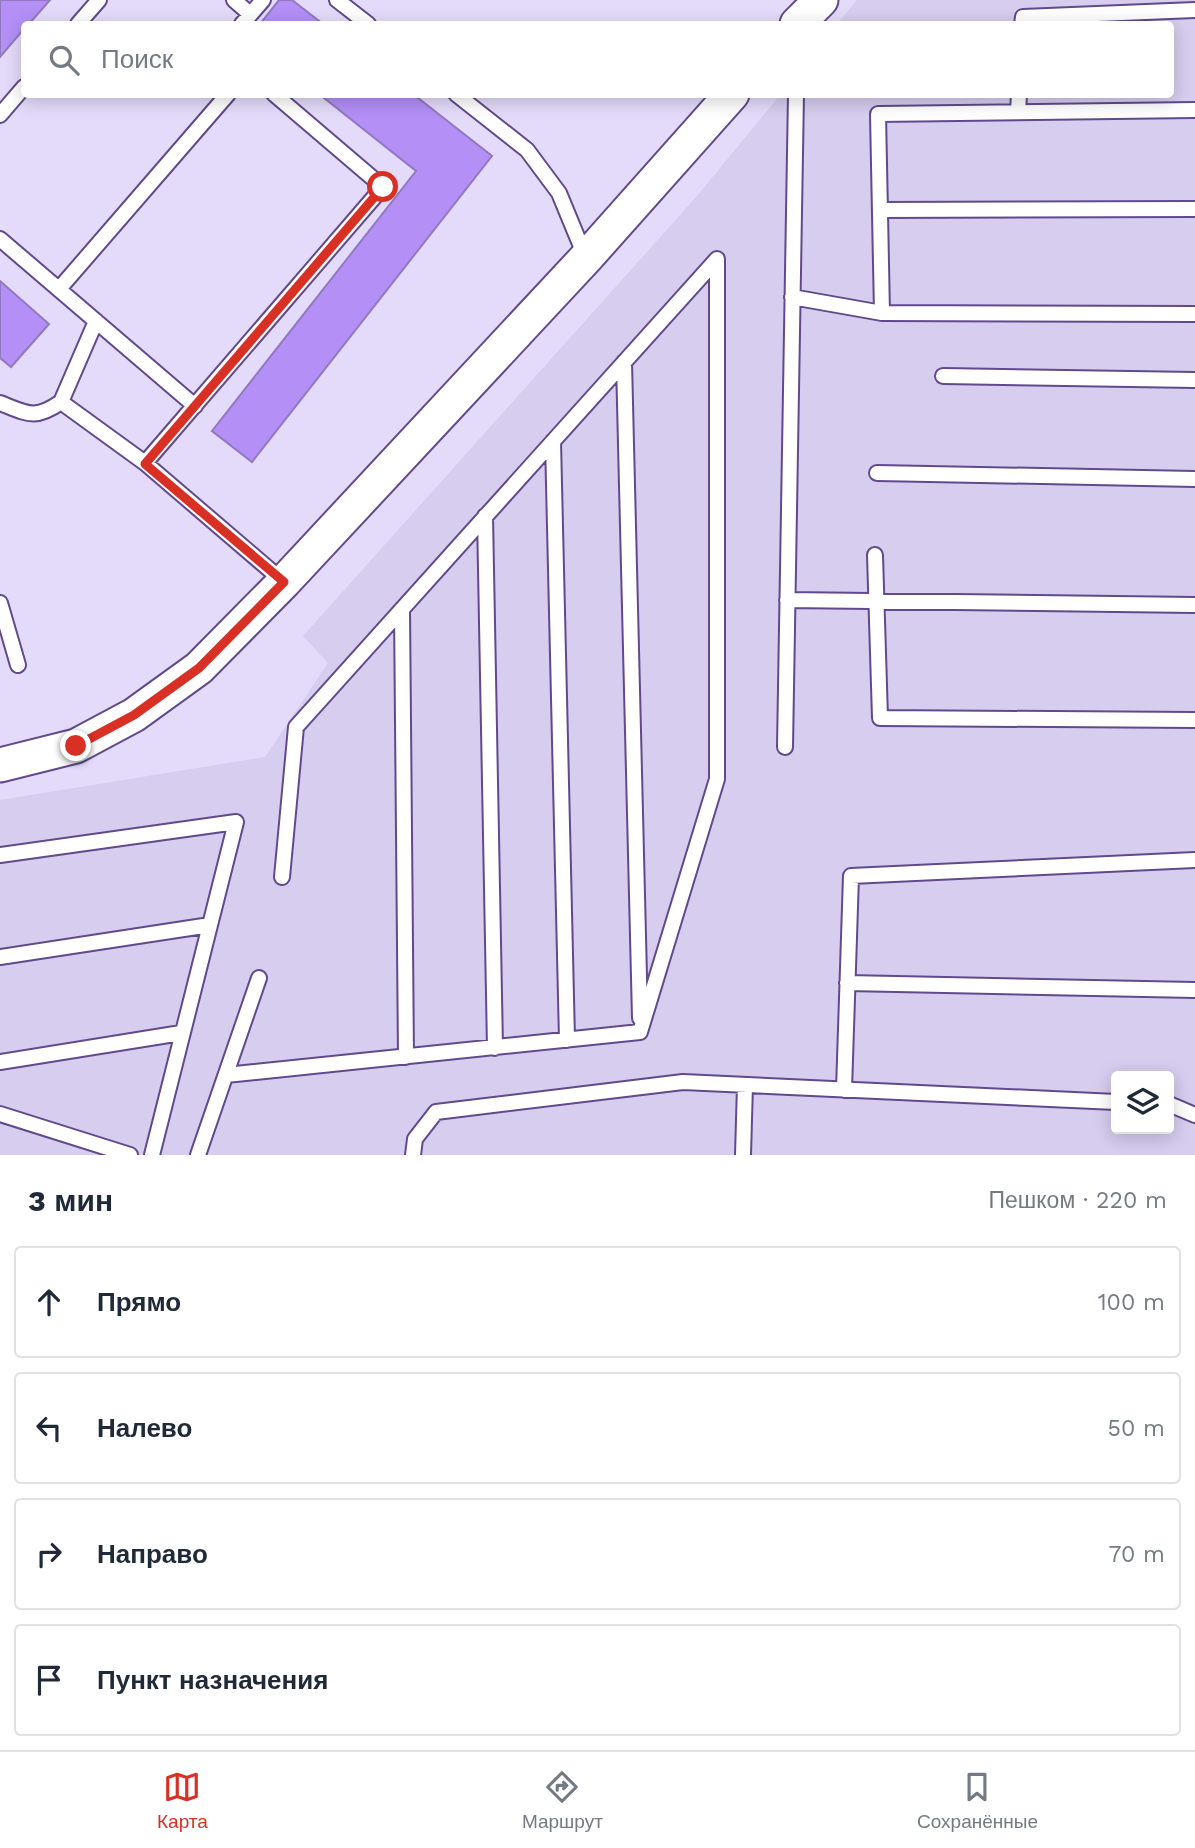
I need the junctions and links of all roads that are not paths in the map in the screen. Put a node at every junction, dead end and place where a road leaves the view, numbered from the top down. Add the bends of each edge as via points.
1 (99, 0) edge
2 (234, 0) edge
3 (262, 0) edge
4 (337, 0) edge
5 (821, 0) edge
6 (1195, 10) edge
7 (246, 19) edge
8 (81, 21) edge
9 (364, 21) edge
10 (800, 21) edge
11 (1022, 21) edge
12 (21, 90) edge
13 (225, 98) edge
14 (279, 98) edge
15 (461, 98) edge
16 (728, 98) edge
17 (796, 98) edge
18 (1019, 98) edge
19 (1195, 110) edge
20 (1018, 112) junction
21 (0, 115) edge
22 (1195, 209) edge
23 (880, 210) junction
24 (0, 239) edge
25 (586, 258) junction
26 (59, 289) junction
27 (792, 297) junction
28 (882, 313) junction
29 (1195, 314) edge
30 (96, 321) junction
31 (624, 362) junction
32 (943, 376) dead end
33 (1195, 380) edge
34 (61, 402) junction
35 (0, 403) edge
36 (195, 406) junction
37 (553, 441) junction
38 (145, 464) junction
39 (877, 473) dead end
40 (1195, 478) edge
41 (485, 516) junction
42 (874, 555) dead end
43 (284, 582) junction
44 (787, 600) junction
45 (876, 601) junction
46 (0, 603) edge
47 (1195, 605) edge
48 (402, 609) junction
49 (18, 665) dead end
50 (1195, 720) edge
51 (785, 747) dead end
52 (0, 765) edge
53 (0, 855) edge
54 (1195, 860) edge
55 (282, 877) dead end
56 (210, 925) junction
57 (0, 957) edge
58 (259, 978) dead end
59 (848, 983) junction
60 (1195, 990) edge
61 (640, 1032) junction
62 (181, 1033) junction
63 (567, 1040) junction
64 (495, 1048) junction
65 (406, 1057) junction
66 (0, 1062) edge
67 (226, 1075) junction
68 (745, 1085) junction
69 (844, 1090) junction
70 (1111, 1102) edge
71 (1174, 1106) edge
72 (0, 1114) edge
73 (1195, 1115) edge
74 (130, 1155) edge
75 (152, 1155) edge
76 (198, 1155) edge
77 (413, 1155) edge
78 (743, 1155) edge

1 - 8 lane
2 - 7 lane
3 - 7 lane
4 - 9 lane
5 - 10 street
6 - 11 lane
12 - 21 lane
13 - 26 lane
14 - 36 lane via 383,187
15 - 25 lane via 527,150 559,193
16 - 25 street
17 - 27 lane
18 - 20 lane
19 - 20 lane
20 - 23 lane via 878,114
22 - 23 lane
23 - 28 lane
24 - 26 lane
25 - 43 street
26 - 30 lane
27 - 28 lane
27 - 44 lane
28 - 29 lane
30 - 34 lane
30 - 36 lane
31 - 37 lane
31 - 61 lane
31 - 61 lane via 717,258 717,779
32 - 33 lane
34 - 35 lane via 46,413 26,413
34 - 38 lane
36 - 38 lane
37 - 41 lane
37 - 63 lane
38 - 43 lane
39 - 40 lane
41 - 48 lane
41 - 64 lane
42 - 45 lane
43 - 52 street via 199,668 134,715 76,746
44 - 45 lane
44 - 51 lane
45 - 47 lane
45 - 50 lane via 880,718
46 - 49 lane
48 - 55 lane via 296,727
48 - 65 lane
53 - 56 lane via 236,822
54 - 59 lane via 851,876
56 - 57 lane
56 - 62 lane
58 - 67 lane
59 - 60 lane
59 - 69 lane
61 - 63 lane
62 - 66 lane
62 - 75 lane
63 - 64 lane
64 - 65 lane
65 - 67 lane
67 - 76 lane
68 - 69 lane
68 - 77 lane via 683,1083 436,1112 415,1139
68 - 78 lane
69 - 70 lane
71 - 73 lane
72 - 74 lane

